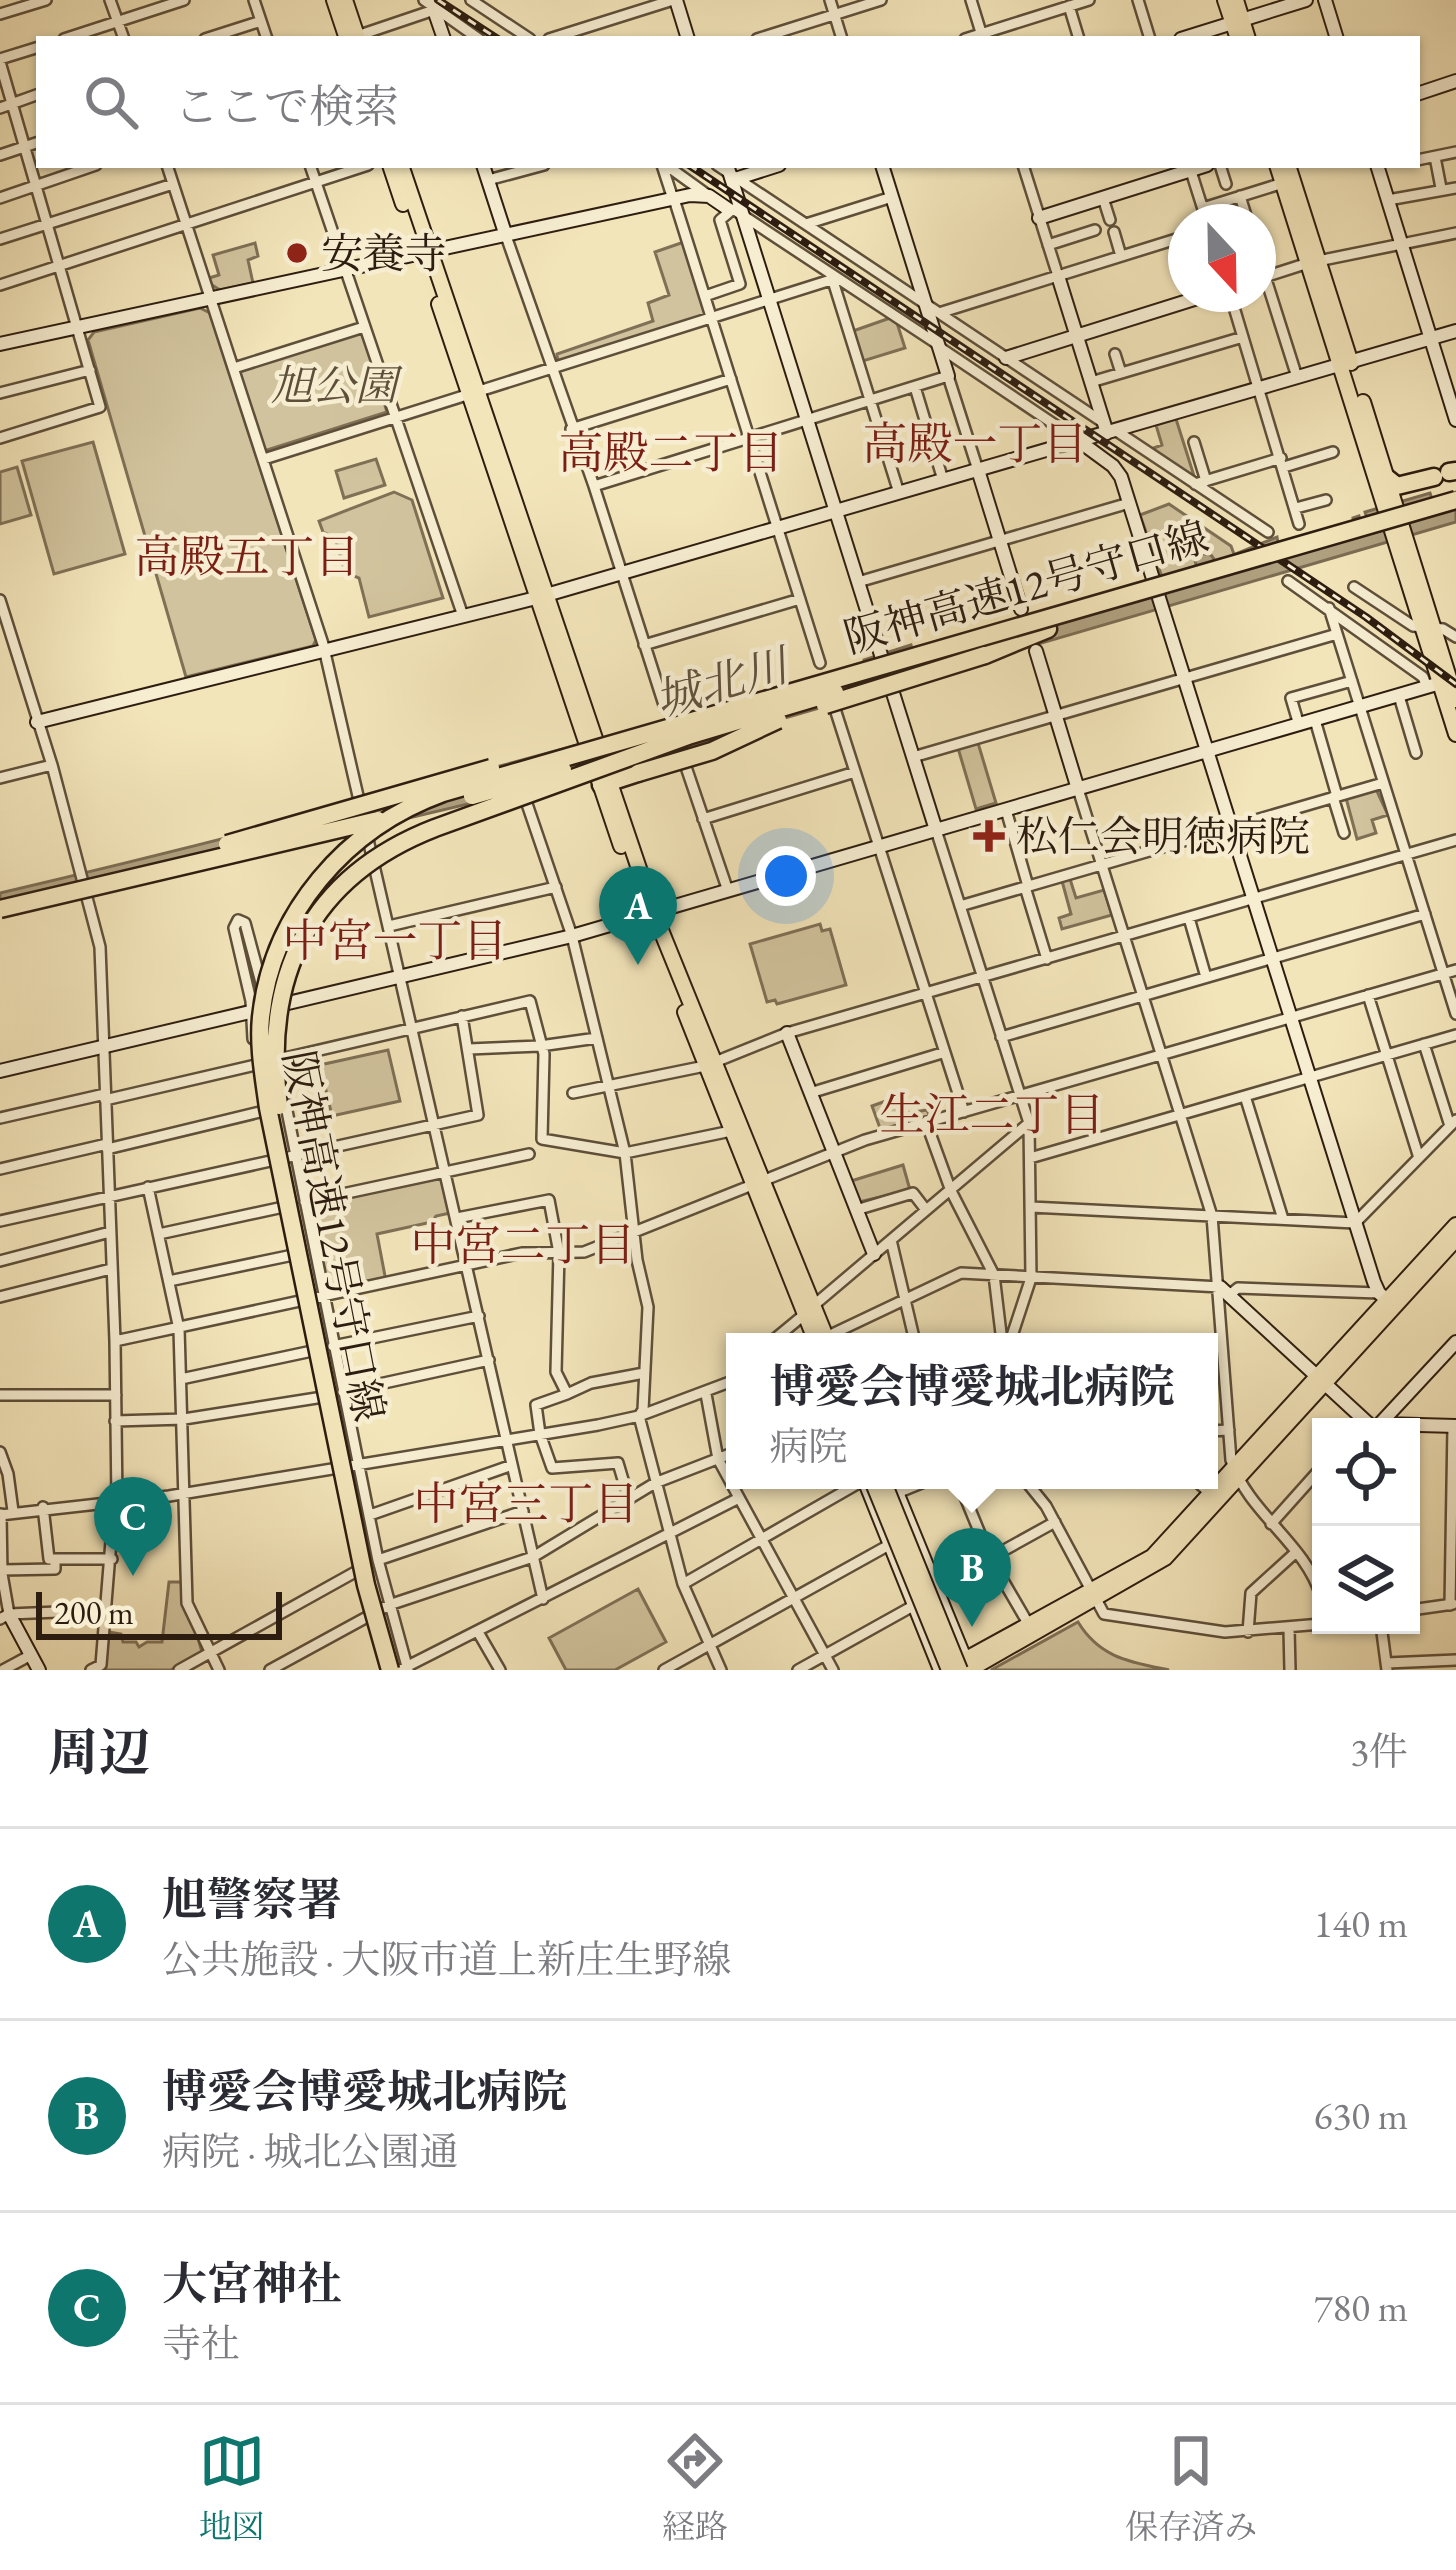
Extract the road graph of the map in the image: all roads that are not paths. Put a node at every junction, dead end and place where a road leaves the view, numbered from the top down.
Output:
1 (46, 0) edge
2 (110, 0) edge
3 (184, 0) edge
4 (254, 0) edge
5 (334, 0) edge
6 (345, 0) edge
7 (471, 0) edge
8 (674, 0) edge
9 (830, 0) edge
10 (881, 0) edge
11 (971, 0) edge
12 (1043, 0) edge
13 (1089, 0) edge
14 (1138, 0) edge
15 (1226, 0) edge
16 (1236, 0) edge
17 (1306, 0) edge
18 (1325, 0) edge
19 (868, 2) edge
20 (430, 3) edge
21 (1069, 6) junction
22 (1047, 13) junction
23 (0, 14) edge
24 (835, 15) junction
25 (261, 21) junction
26 (1237, 21) junction
27 (117, 22) junction
28 (73, 36) edge
29 (123, 36) edge
30 (214, 36) edge
31 (266, 36) edge
32 (350, 36) edge
33 (351, 36) edge
34 (356, 36) edge
35 (443, 36) edge
36 (475, 36) edge
37 (525, 36) edge
38 (559, 36) edge
39 (687, 36) edge
40 (767, 36) edge
41 (841, 36) edge
42 (982, 36) edge
43 (1078, 36) edge
44 (1149, 36) edge
45 (1190, 36) edge
46 (1238, 36) edge
47 (1246, 36) edge
48 (1336, 36) edge
49 (36, 48) edge
50 (0, 61) edge
51 (1456, 81) edge
52 (1420, 93) edge
53 (36, 95) edge
54 (13, 103) junction
55 (0, 108) edge
56 (36, 143) edge
57 (26, 146) junction
58 (1456, 152) edge
59 (0, 155) edge
60 (1435, 157) junction
61 (1420, 160) edge
62 (87, 168) edge
63 (168, 168) edge
64 (311, 168) edge
65 (359, 168) edge
66 (391, 168) edge
67 (402, 168) edge
68 (485, 168) edge
69 (533, 168) edge
70 (665, 168) edge
71 (668, 168) edge
72 (763, 168) edge
73 (883, 168) edge
74 (1024, 168) edge
75 (1187, 168) edge
76 (1190, 168) edge
77 (1221, 168) edge
78 (1278, 168) edge
79 (1289, 168) edge
80 (1378, 168) edge
81 (732, 174) edge
82 (488, 180) junction
83 (316, 182) junction
84 (1283, 183) junction
85 (173, 184) junction
86 (1226, 184) dead end
87 (37, 185) junction
88 (1441, 188) junction
89 (1456, 188) edge
90 (709, 196) junction
91 (1240, 196) junction
92 (892, 197) junction
93 (0, 198) edge
94 (1103, 198) junction
95 (674, 199) junction
96 (1388, 200) junction
97 (1202, 204) edge
98 (1215, 204) edge
99 (1242, 204) edge
100 (728, 209) junction
101 (743, 216) junction
102 (1039, 218) junction
103 (47, 223) junction
104 (185, 224) junction
105 (806, 224) junction
106 (1095, 230) dead end
107 (1456, 232) edge
108 (506, 236) junction
109 (0, 239) edge
110 (1168, 242) edge
111 (1402, 244) junction
112 (1048, 245) junction
113 (425, 253) junction
114 (1121, 256) junction
115 (1313, 263) junction
116 (58, 265) junction
117 (346, 271) junction
118 (1276, 274) edge
119 (1058, 276) junction
120 (835, 280) junction
121 (0, 285) edge
122 (705, 296) junction
123 (210, 299) junction
124 (770, 302) junction
125 (1168, 307) edge
126 (931, 311) junction
127 (1236, 312) edge
128 (1273, 312) edge
129 (712, 319) junction
130 (78, 327) junction
131 (364, 327) junction
132 (1456, 331) edge
133 (1076, 336) junction
134 (1244, 337) junction
135 (1431, 338) junction
136 (0, 344) edge
137 (939, 346) junction
138 (1115, 354) dead end
139 (1006, 358) junction
140 (1346, 363) junction
141 (233, 368) junction
142 (551, 369) junction
143 (90, 370) junction
144 (1121, 373) junction
145 (948, 376) junction
146 (1297, 377) junction
147 (731, 379) junction
148 (1091, 382) junction
149 (915, 387) junction
150 (1260, 388) junction
151 (0, 393) edge
152 (473, 394) junction
153 (871, 400) junction
154 (1455, 413) edge
155 (396, 417) junction
156 (808, 421) junction
157 (572, 429) junction
158 (1108, 429) junction
159 (0, 438) edge
160 (750, 438) junction
161 (1079, 441) junction
162 (1195, 442) dead end
163 (1334, 452) dead end
164 (264, 459) junction
165 (1282, 463) junction
166 (978, 470) junction
167 (1446, 473) edge
168 (944, 480) junction
169 (1201, 482) junction
170 (594, 486) junction
171 (1390, 490) junction
172 (899, 493) junction
173 (1327, 500) dead end
174 (1456, 500) edge
175 (1129, 503) junction
176 (1296, 508) junction
177 (836, 511) junction
178 (1456, 511) edge
179 (1299, 524) dead end
180 (778, 528) junction
181 (1268, 532) dead end
182 (1000, 540) junction
183 (622, 573) junction
184 (1288, 581) dead end
185 (858, 582) junction
186 (1354, 587) dead end
187 (541, 596) junction
188 (800, 599) junction
189 (0, 600) edge
190 (1329, 608) junction
191 (1021, 609) dead end
192 (463, 616) junction
193 (1429, 627) junction
194 (1048, 629) junction
195 (5, 634) edge
196 (1337, 634) junction
197 (1456, 637) edge
198 (644, 645) junction
199 (324, 650) junction
200 (1036, 651) dead end
201 (820, 663) dead end
202 (1184, 679) junction
203 (1352, 681) junction
204 (1439, 684) junction
205 (1399, 696) junction
206 (1456, 700) edge
207 (1360, 707) junction
208 (665, 708) dead end
209 (835, 710) dead end
210 (1055, 716) junction
211 (1315, 720) junction
212 (37, 722) junction
213 (1299, 725) junction
214 (1456, 734) edge
215 (691, 735) junction
216 (621, 741) junction
217 (1207, 752) junction
218 (1415, 753) dead end
219 (914, 757) junction
220 (685, 764) dead end
221 (52, 765) junction
222 (855, 772) junction
223 (0, 778) edge
224 (605, 781) junction
225 (1383, 783) junction
226 (1078, 789) junction
227 (1335, 797) junction
228 (526, 801) dead end
229 (1006, 810) junction
230 (703, 819) junction
231 (1231, 827) junction
232 (936, 830) junction
233 (1344, 833) dead end
234 (1456, 840) edge
235 (878, 848) junction
236 (1406, 855) junction
237 (1102, 865) junction
238 (1026, 886) junction
239 (556, 887) junction
240 (728, 891) junction
241 (0, 898) edge
242 (1253, 899) junction
243 (960, 906) junction
244 (0, 909) edge
245 (649, 914) junction
246 (1425, 914) junction
247 (1190, 918) junction
248 (389, 926) junction
249 (572, 936) junction
250 (1124, 936) junction
251 (1272, 958) junction
252 (1047, 959) junction
253 (1456, 970) edge
254 (1443, 974) junction
255 (402, 976) junction
256 (983, 977) junction
257 (1206, 977) junction
258 (924, 994) junction
259 (1368, 995) junction
260 (1143, 996) junction
261 (267, 1008) junction
262 (251, 1012) junction
263 (1456, 1014) edge
264 (462, 1016) junction
265 (1291, 1018) junction
266 (414, 1027) junction
267 (787, 1034) junction
268 (1456, 1035) edge
269 (1001, 1037) junction
270 (597, 1038) junction
271 (1424, 1044) junction
272 (540, 1046) junction
273 (103, 1047) junction
274 (469, 1049) junction
275 (942, 1053) junction
276 (1162, 1055) junction
277 (1387, 1055) junction
278 (278, 1060) junction
279 (710, 1064) junction
280 (257, 1065) junction
281 (0, 1071) edge
282 (1310, 1078) junction
283 (609, 1087) junction
284 (573, 1093) dead end
285 (810, 1093) junction
286 (1020, 1096) junction
287 (1245, 1096) junction
288 (105, 1097) junction
289 (264, 1111) junction
290 (964, 1112) junction
291 (1180, 1115) junction
292 (0, 1118) edge
293 (926, 1122) junction
294 (1029, 1123) junction
295 (1453, 1123) edge
296 (436, 1124) junction
297 (731, 1131) junction
298 (107, 1146) junction
299 (833, 1151) junction
300 (529, 1154) dead end
301 (625, 1154) junction
302 (295, 1156) junction
303 (1030, 1158) junction
304 (1418, 1158) junction
305 (274, 1160) junction
306 (0, 1169) edge
307 (446, 1171) junction
308 (757, 1181) junction
309 (148, 1186) junction
310 (951, 1191) junction
311 (109, 1196) junction
312 (305, 1202) junction
313 (284, 1207) junction
314 (1031, 1207) junction
315 (856, 1210) junction
316 (926, 1210) junction
317 (1212, 1216) junction
318 (457, 1218) junction
319 (1282, 1219) junction
320 (0, 1221) edge
321 (1355, 1222) junction
322 (1455, 1230) edge
323 (110, 1232) junction
324 (633, 1232) junction
325 (159, 1234) junction
326 (891, 1240) junction
327 (560, 1252) junction
328 (874, 1254) junction
329 (293, 1255) junction
330 (0, 1261) edge
331 (467, 1266) junction
332 (111, 1269) junction
333 (994, 1275) junction
334 (1031, 1278) junction
335 (169, 1281) junction
336 (1224, 1291) junction
337 (0, 1297) edge
338 (324, 1298) junction
339 (904, 1299) junction
340 (1387, 1300) junction
341 (303, 1303) junction
342 (809, 1310) junction
343 (479, 1316) junction
344 (179, 1330) junction
345 (782, 1333) edge
346 (817, 1333) edge
347 (836, 1333) edge
348 (913, 1333) edge
349 (1004, 1333) edge
350 (1010, 1333) edge
351 (115, 1341) junction
352 (1456, 1342) edge
353 (333, 1346) junction
354 (313, 1351) junction
355 (489, 1360) junction
356 (644, 1373) junction
357 (181, 1379) junction
358 (1323, 1379) junction
359 (726, 1383) edge
360 (344, 1392) junction
361 (567, 1394) junction
362 (706, 1394) junction
363 (0, 1395) edge
364 (116, 1395) junction
365 (323, 1397) junction
366 (639, 1416) junction
367 (1368, 1418) edge
368 (1385, 1418) edge
369 (184, 1419) junction
370 (115, 1421) junction
371 (1420, 1426) edge
372 (1455, 1426) edge
373 (1228, 1430) junction
374 (1218, 1431) edge
375 (540, 1434) junction
376 (506, 1440) junction
377 (0, 1452) edge
378 (726, 1456) edge
379 (718, 1460) junction
380 (512, 1465) junction
381 (358, 1466) junction
382 (336, 1469) junction
383 (1234, 1470) junction
384 (726, 1476) edge
385 (1312, 1478) edge
386 (656, 1484) junction
387 (1218, 1487) edge
388 (732, 1489) edge
389 (864, 1489) edge
390 (879, 1489) edge
391 (880, 1489) edge
392 (881, 1489) edge
393 (882, 1489) edge
394 (962, 1489) edge
395 (1031, 1489) edge
396 (1205, 1489) edge
397 (1216, 1489) edge
398 (184, 1493) junction
399 (1211, 1494) junction
400 (737, 1498) junction
401 (629, 1500) junction
402 (115, 1503) junction
403 (44, 1508) junction
404 (523, 1511) junction
405 (4, 1513) edge
406 (370, 1515) junction
407 (1055, 1522) junction
408 (1271, 1524) junction
409 (669, 1534) junction
410 (760, 1539) junction
411 (889, 1546) junction
412 (1294, 1553) junction
413 (533, 1557) junction
414 (112, 1558) junction
415 (990, 1558) junction
416 (378, 1560) junction
417 (55, 1561) junction
418 (1452, 1563) edge
419 (356, 1571) junction
420 (2, 1573) edge
421 (1312, 1575) edge
422 (934, 1583) junction
423 (683, 1584) junction
424 (1095, 1594) junction
425 (793, 1598) junction
426 (543, 1599) junction
427 (389, 1605) junction
428 (1453, 1605) edge
429 (913, 1606) junction
430 (1420, 1609) edge
431 (106, 1610) junction
432 (368, 1616) junction
433 (4, 1617) edge
434 (1029, 1625) junction
435 (1312, 1625) edge
436 (1289, 1629) junction
437 (478, 1632) junction
438 (1248, 1632) junction
439 (1382, 1634) edge
440 (708, 1646) junction
441 (210, 1653) junction
442 (31, 1654) junction
443 (825, 1655) junction
444 (1456, 1660) edge
445 (1387, 1666) edge
446 (966, 1667) edge
447 (3, 1670) edge
448 (39, 1670) edge
449 (92, 1670) edge
450 (179, 1670) edge
451 (219, 1670) edge
452 (270, 1670) edge
453 (398, 1670) edge
454 (500, 1670) edge
455 (664, 1670) edge
456 (721, 1670) edge
457 (798, 1670) edge
458 (833, 1670) edge
459 (945, 1670) edge
460 (1290, 1670) edge

1 - 23 street
2 - 27 street
3 - 27 street
4 - 25 street
5 - 32 main road
6 - 33 main road
7 - 37 street
8 - 38 street
8 - 39 street
9 - 24 street
10 - 19 street
11 - 42 street
12 - 22 street
13 - 21 street
14 - 44 street
15 - 26 main road
16 - 26 main road
17 - 26 street
18 - 48 street
19 - 24 street
20 - 34 street
20 - 35 street
20 - 36 street
21 - 22 street
21 - 43 street
22 - 42 street
24 - 40 street
24 - 41 street
25 - 30 street
25 - 31 street
26 - 45 street
26 - 46 main road
26 - 47 main road
27 - 28 street
27 - 29 street
49 - 50 street
50 - 54 street
51 - 52 street
53 - 54 street
54 - 55 street
54 - 57 street
56 - 57 street
57 - 59 street
57 - 87 street
58 - 60 street
60 - 61 street
60 - 88 street
62 - 87 street
63 - 85 street
64 - 83 street
65 - 83 street
66 - 113 main road
67 - 113 main road
68 - 82 street
69 - 82 street
70 - 95 street
71 - 90 street
72 - 81 street
73 - 92 street
74 - 102 street
75 - 94 street
76 - 97 street
77 - 86 street
78 - 84 main road
79 - 115 main road
80 - 96 street
81 - 101 street
81 - 105 street
82 - 108 street
83 - 104 street
83 - 117 street
84 - 91 street
84 - 115 main road
85 - 103 street
85 - 104 street
87 - 93 street
87 - 103 street
88 - 89 street
88 - 96 street
90 - 95 street
90 - 100 street
91 - 98 street
91 - 99 street
92 - 105 street
92 - 126 street
94 - 102 street
94 - 114 street
95 - 108 street
95 - 122 street
96 - 111 street
100 - 101 street
100 - 122 street
101 - 120 street
101 - 124 street
102 - 112 street
103 - 109 street
103 - 116 street
104 - 116 street
104 - 123 street
105 - 126 street
106 - 112 street
107 - 111 street
108 - 113 street
108 - 142 street
110 - 114 street
111 - 115 street
111 - 135 street
112 - 119 street
113 - 117 street
113 - 152 main road
114 - 119 street
115 - 118 street
115 - 140 main road
116 - 121 street
116 - 130 street
117 - 123 street
117 - 131 street
119 - 126 street
119 - 133 street
120 - 124 street
120 - 137 street
120 - 153 street
122 - 129 street
123 - 130 street
123 - 141 street
124 - 129 street
124 - 156 street
125 - 133 street
126 - 137 street
126 - 139 street
127 - 134 street
128 - 146 street
129 - 142 street
129 - 147 street
130 - 136 street
130 - 143 street
131 - 141 street
131 - 155 street
132 - 135 street
133 - 139 street
133 - 148 street
134 - 144 street
134 - 150 street
135 - 140 street
135 - 154 street
137 - 145 street
137 - 161 street
138 - 144 street
139 - 158 street
140 - 146 street
140 - 171 main road
141 - 164 street
142 - 152 street
142 - 157 street
143 - 151 street
143 - 159 street
144 - 148 street
145 - 149 street
145 - 166 street
146 - 150 street
147 - 157 street
147 - 160 street
148 - 158 street
149 - 153 street
149 - 168 street
150 - 158 street
150 - 165 street
152 - 155 street
152 - 187 main road
153 - 156 street
153 - 172 street
155 - 164 street
155 - 192 street
156 - 160 street
156 - 177 street
157 - 170 street
158 - 161 street
158 - 169 street
160 - 170 street
160 - 180 street
161 - 166 street
161 - 175 street
162 - 169 street
163 - 165 street
164 - 199 street
165 - 169 street
165 - 176 street
166 - 168 street
166 - 182 street
167 - 171 highway
168 - 172 street
169 - 181 street
170 - 183 street
171 - 193 main road
172 - 177 street
173 - 176 street
174 - 216 highway, 阪神高速12号守口線, bridge
175 - 182 street
175 - 202 street
176 - 179 street
177 - 180 street
177 - 185 street
178 - 194 highway, 阪神高速12号守口線
180 - 183 street
180 - 188 street
182 - 185 street
182 - 191 street
183 - 187 street
183 - 198 street
184 - 190 street
185 - 219 street, bridge
186 - 193 street
187 - 192 street
187 - 224 main road, bridge
188 - 198 street
188 - 201 street
189 - 195 street
190 - 196 street
190 - 204 street
192 - 199 street
193 - 197 street
193 - 204 main road
194 - 215 highway, 阪神高速12号守口線, bridge
194 - 224 highway, bridge
195 - 212 street
196 - 202 street
196 - 203 street
198 - 208 street
199 - 212 street
199 - 248 street, bridge
200 - 210 street
202 - 210 street
202 - 217 street
203 - 207 street
203 - 213 street
204 - 205 street
204 - 206 main road
204 - 214 main road
205 - 207 street
205 - 218 street
207 - 211 street
207 - 225 street
209 - 222 street
210 - 219 street
210 - 226 street
211 - 213 street
211 - 227 street
212 - 221 street
213 - 217 street
215 - 244 highway, bridge
215 - 453 highway, 阪神高速12号守口線, bridge
216 - 241 highway, bridge
216 - 453 highway, 阪神高速12号守口線, bridge
217 - 226 street
217 - 231 street
219 - 232 street
220 - 230 street
221 - 223 street
221 - 273 street
222 - 230 street
222 - 235 street
224 - 245 main road
225 - 227 street
225 - 236 street
226 - 229 street
226 - 237 street
227 - 231 street
227 - 233 street
228 - 239 street
229 - 232 street
229 - 238 street
230 - 240 street
231 - 237 street
231 - 242 street
232 - 235 street
232 - 243 street
234 - 236 street
235 - 240 street
235 - 258 street
236 - 242 street
236 - 246 street
237 - 238 street
237 - 250 street
238 - 243 street
238 - 252 street
239 - 248 street
239 - 249 street
240 - 245 street
242 - 247 street
242 - 251 street
243 - 256 street
245 - 249 street
245 - 279 main road
246 - 251 street
246 - 254 street
247 - 250 street
247 - 257 street
248 - 255 street
249 - 255 street
249 - 270 street
250 - 252 street
250 - 260 street
251 - 257 street
251 - 265 street
252 - 256 street
253 - 254 street
254 - 259 street
254 - 263 street
255 - 261 street
255 - 266 street
256 - 258 street
256 - 269 street
257 - 260 street
258 - 267 street
258 - 275 street
259 - 265 street
259 - 277 street
260 - 269 street
260 - 276 street
261 - 262 street
261 - 262 street
261 - 278 street
262 - 273 street
262 - 280 street
264 - 266 street
264 - 272 street
264 - 274 street
265 - 276 street
265 - 282 street
266 - 278 street
266 - 296 street
267 - 279 street
267 - 285 street
268 - 271 street
269 - 286 street
270 - 272 street
270 - 283 street
271 - 277 street
271 - 295 street
272 - 274 street
272 - 301 street
273 - 281 street
273 - 288 street
274 - 296 street
275 - 285 street
275 - 290 street
276 - 286 street
276 - 291 street
277 - 282 street
277 - 304 street
278 - 280 street
278 - 302 street
279 - 283 street
279 - 297 main road
279 - 308 main road
280 - 288 street
280 - 289 street
282 - 287 street
282 - 321 street
283 - 284 street
283 - 301 street
285 - 299 street
286 - 290 street
286 - 294 street
287 - 291 street
287 - 319 street
288 - 292 street
288 - 298 street
289 - 298 street
289 - 305 street
290 - 293 street
291 - 303 street
291 - 317 street
293 - 299 street
293 - 310 street
294 - 303 street
294 - 310 street
295 - 304 street
296 - 302 street
296 - 307 street
297 - 301 street
297 - 308 main road
298 - 306 street
298 - 311 street
299 - 308 street
299 - 315 street
300 - 307 street
301 - 324 street
302 - 305 street
302 - 312 street
303 - 314 street
304 - 321 street
305 - 309 street
305 - 313 street
307 - 312 street
307 - 318 street
308 - 324 street
308 - 342 main road
309 - 311 street
309 - 325 street
310 - 316 street
310 - 333 street
311 - 320 street
311 - 323 street
312 - 313 street
312 - 338 street
313 - 325 street
313 - 329 street
314 - 317 street
314 - 334 street
315 - 316 street
315 - 328 street
316 - 326 street
317 - 319 street
317 - 336 street
318 - 327 street
318 - 331 street
319 - 321 street
321 - 340 street
322 - 340 main road
323 - 330 street
323 - 332 street
324 - 327 street
324 - 356 street
325 - 335 street
326 - 328 street
326 - 339 street
327 - 331 street
327 - 361 street
328 - 342 street
329 - 335 street
329 - 341 street
331 - 338 street
331 - 343 street
332 - 337 street
332 - 351 street
333 - 334 street
333 - 339 street
333 - 349 street
334 - 336 street
334 - 350 street
335 - 344 street
336 - 340 street
336 - 358 street
336 - 373 street
338 - 341 street
338 - 353 street
339 - 347 street
339 - 348 street
340 - 358 main road
341 - 344 street
341 - 354 street
342 - 345 street
342 - 346 main road
343 - 353 street
343 - 355 street
344 - 351 street
344 - 357 street
351 - 364 street
352 - 368 street
353 - 360 street
354 - 357 street
354 - 365 street
355 - 360 street
355 - 376 street
356 - 361 street
356 - 366 street
357 - 369 street
358 - 367 street
358 - 383 main road
359 - 362 street
360 - 381 street
361 - 375 street
362 - 366 street
362 - 379 street
363 - 364 street
364 - 370 street
365 - 369 street
365 - 382 street
366 - 375 street
366 - 386 street
369 - 370 street
369 - 398 street
370 - 402 street
371 - 372 street
372 - 418 street
373 - 374 street
373 - 383 street
375 - 376 street
375 - 401 street
376 - 380 street
376 - 381 street
377 - 405 street
378 - 379 street
379 - 384 street
379 - 386 street
380 - 404 street
380 - 406 street
381 - 382 street
381 - 406 street
382 - 398 street
382 - 419 street
383 - 387 main road
383 - 408 street
383 - 424 main road
385 - 408 street
386 - 401 street
386 - 409 street
388 - 400 street
389 - 410 street
390 - 411 street
391 - 459 main road, bridge
392 - 446 main road, bridge
393 - 422 street
394 - 415 street
395 - 407 street
396 - 399 street
397 - 399 main road
398 - 402 street
398 - 441 street
399 - 424 main road
400 - 409 street
400 - 410 street
401 - 413 street
402 - 403 street
402 - 414 street
403 - 405 street
403 - 417 street
404 - 413 street
404 - 416 street
405 - 420 street
406 - 416 street
407 - 415 street
407 - 424 street
408 - 412 street
409 - 423 street
409 - 426 street
410 - 423 street
410 - 425 street
411 - 425 street
411 - 429 street
412 - 421 street
412 - 438 street
413 - 426 street
413 - 427 street
414 - 417 street
414 - 431 street
415 - 422 street
415 - 434 street
416 - 427 street
417 - 420 street
418 - 428 street
419 - 432 street
419 - 441 street
420 - 433 street
422 - 446 street
423 - 440 street
424 - 434 main road
424 - 438 street
424 - 446 main road
425 - 440 street
425 - 443 street
426 - 437 street
427 - 432 street
427 - 453 street
428 - 430 street
429 - 443 street
429 - 459 street
431 - 433 street
431 - 449 street
432 - 452 street
432 - 453 street
433 - 442 street
434 - 446 main road
435 - 436 street
436 - 438 street
436 - 460 street
437 - 453 street
437 - 454 street
439 - 445 street
440 - 455 street
440 - 456 street
441 - 450 street
441 - 451 street
442 - 447 street
442 - 448 street
443 - 457 street
443 - 458 street
444 - 445 street
446 - 459 main road

